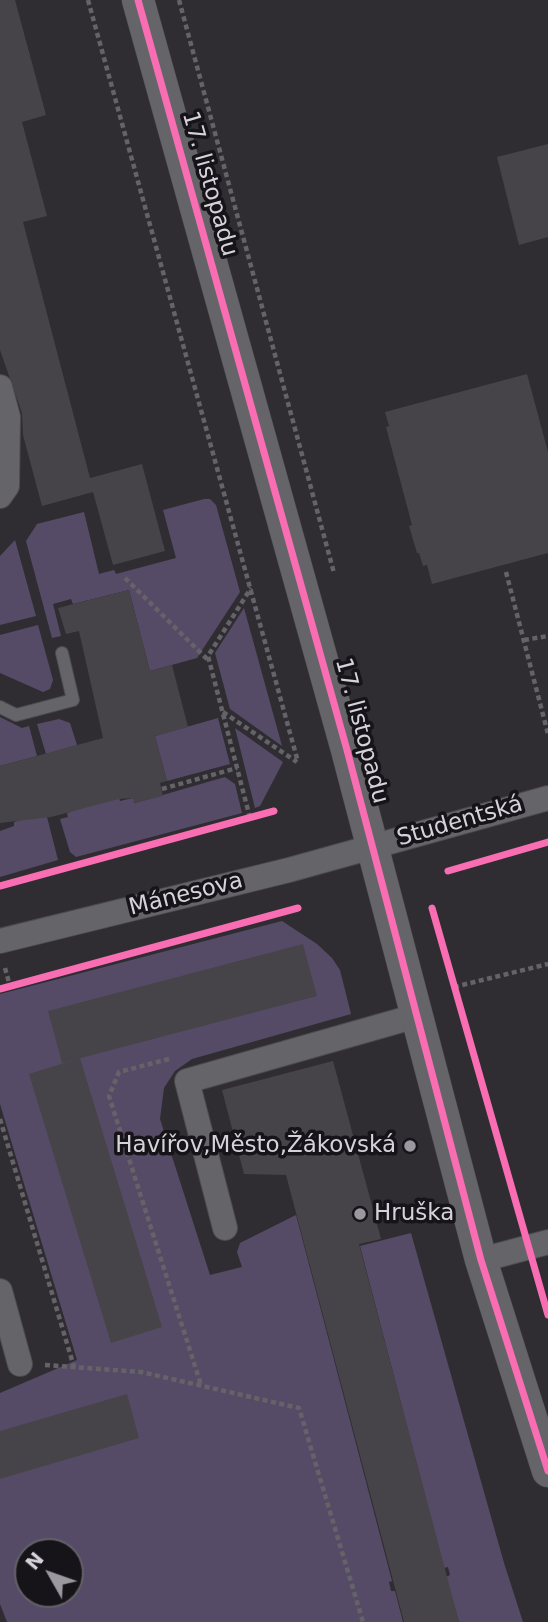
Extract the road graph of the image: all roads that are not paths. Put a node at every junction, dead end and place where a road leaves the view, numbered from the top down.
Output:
1 (138, 0) edge
2 (0, 387) edge
3 (0, 496) edge
4 (62, 653) dead end
5 (0, 707) edge
6 (548, 798) edge
7 (372, 847) junction
8 (0, 941) edge
9 (416, 1016) junction
10 (225, 1228) dead end
11 (548, 1242) edge
12 (481, 1261) junction
13 (0, 1291) edge
14 (20, 1364) road end
15 (548, 1471) edge

1 - 7 street, 17. listopadu
2 - 3 street
4 - 5 lane
6 - 7 street, Studentská
7 - 8 street, Mánesova
7 - 9 street, 17. listopadu
9 - 10 street
9 - 12 street, 17. listopadu
11 - 12 street
12 - 15 street, 17. listopadu
13 - 14 street

